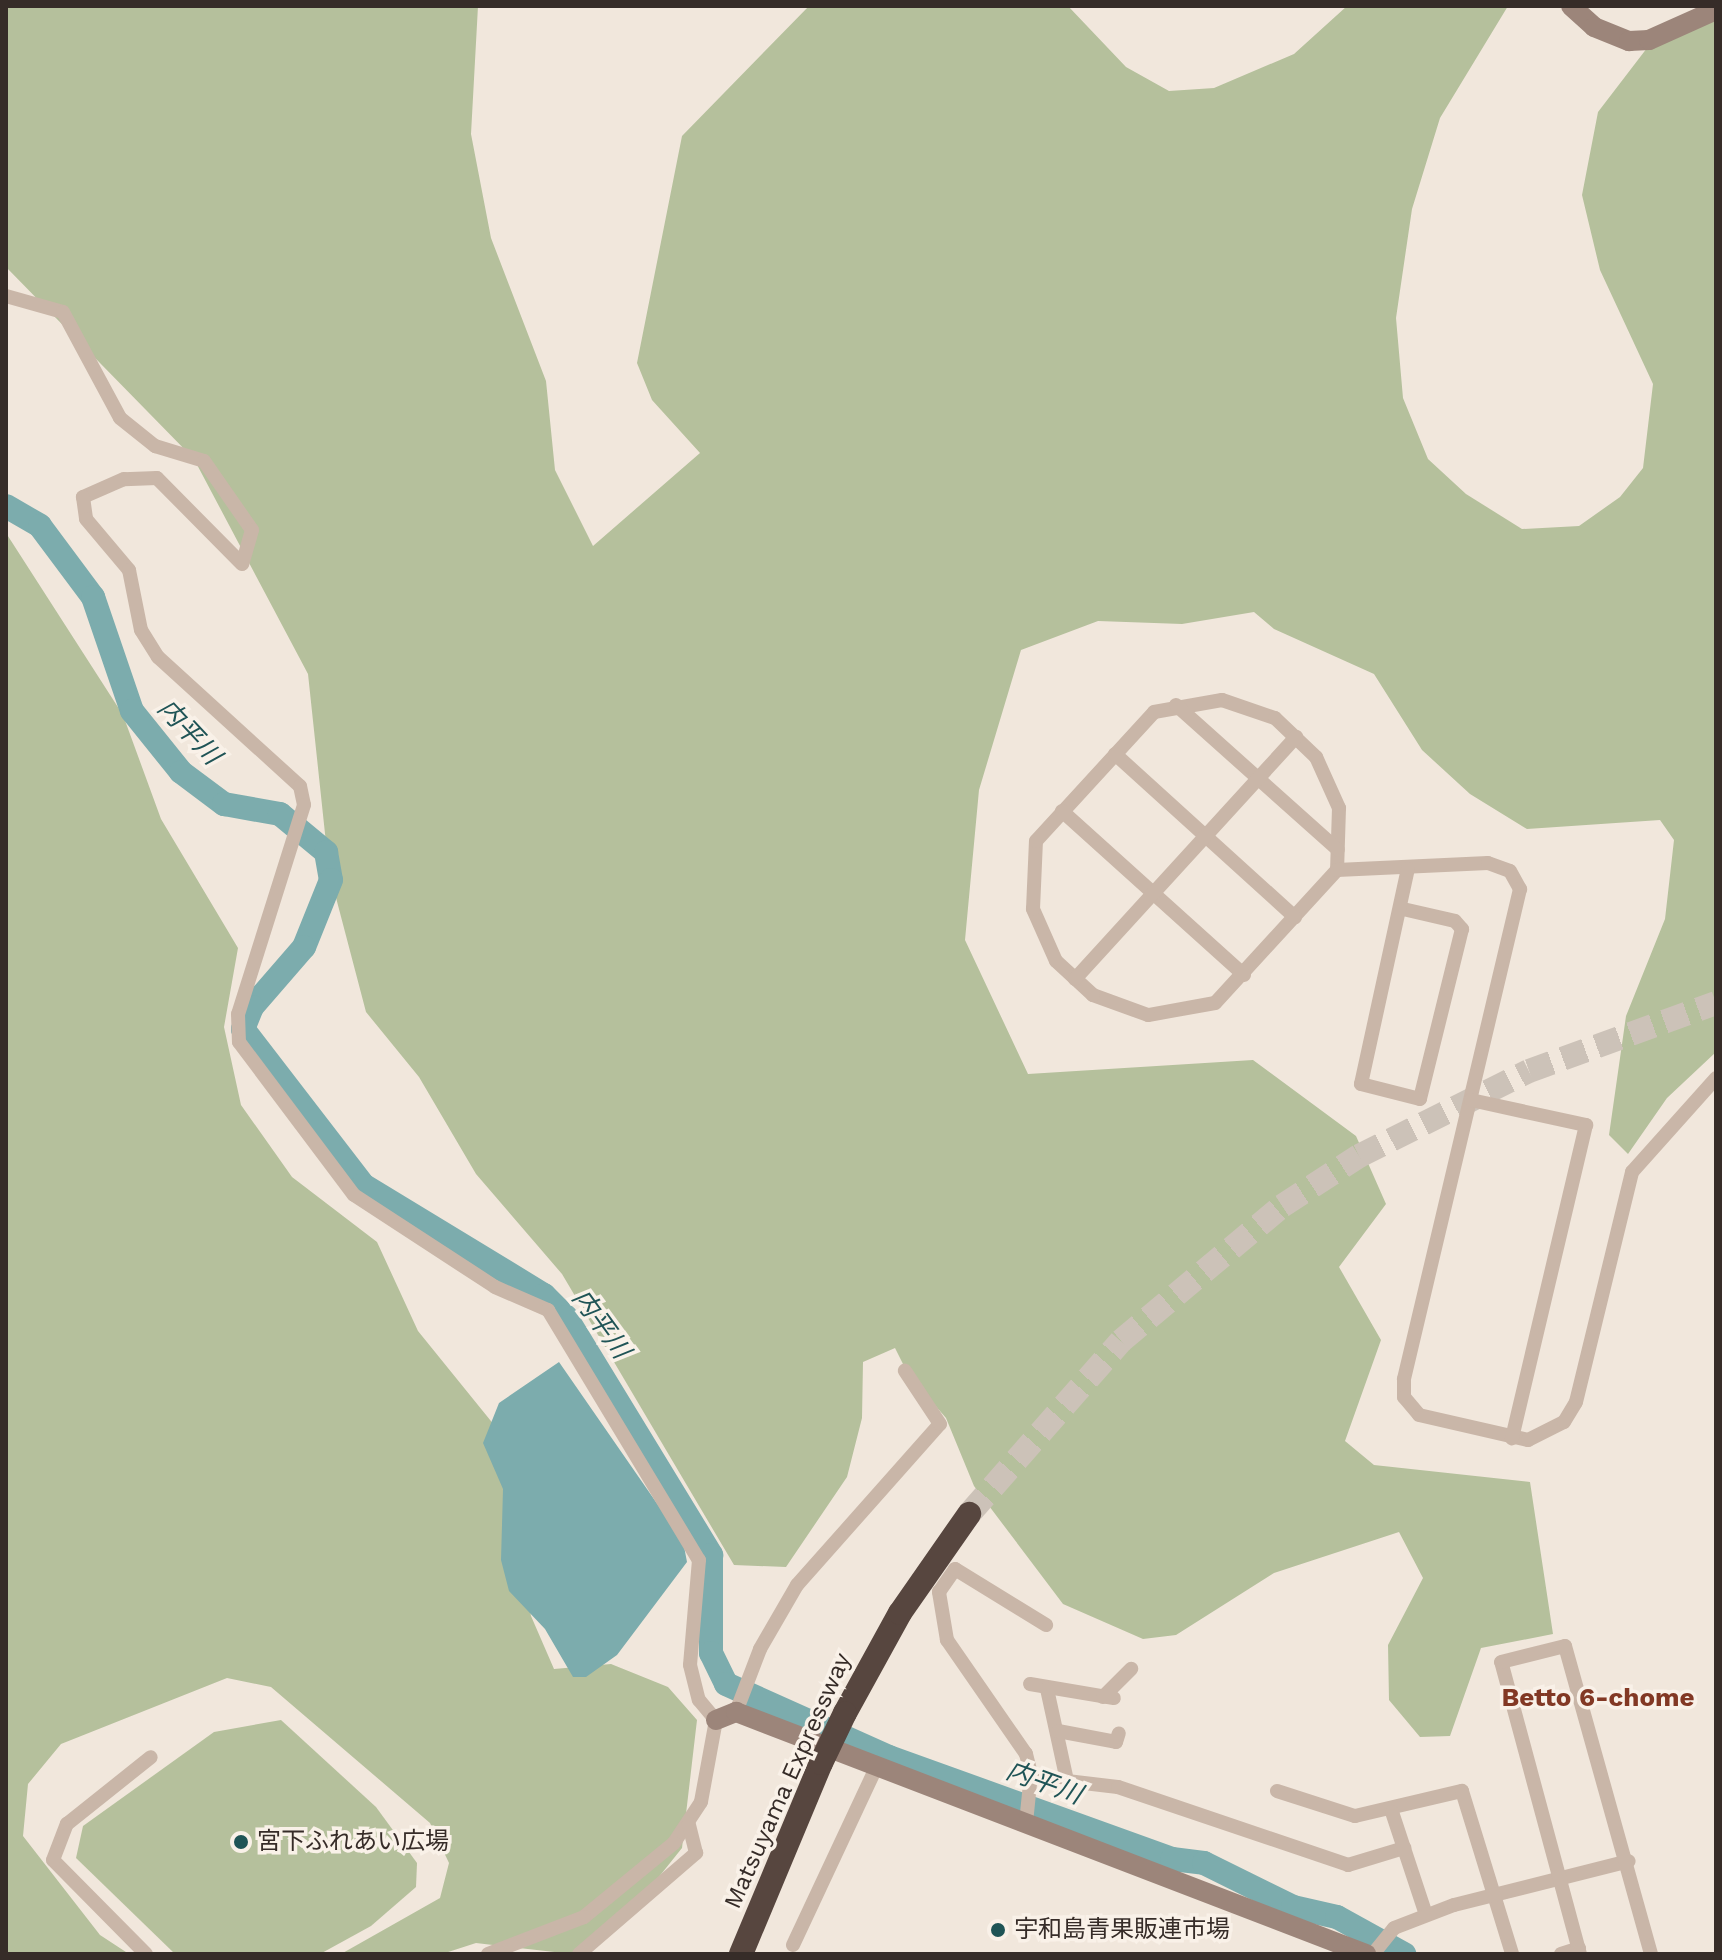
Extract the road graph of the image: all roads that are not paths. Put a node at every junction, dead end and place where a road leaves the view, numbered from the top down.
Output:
1 (1571, 6) edge
2 (1716, 10) edge
3 (6, 296) edge
4 (1176, 705) junction
5 (1296, 737) junction
6 (1115, 754) junction
7 (1257, 777) junction
8 (1062, 811) junction
9 (1205, 835) junction
10 (1338, 850) junction
11 (1408, 869) junction
12 (1337, 870) junction
13 (1153, 893) junction
14 (1403, 909) junction
15 (1295, 917) junction
16 (1244, 975) junction
17 (1075, 979) junction
18 (1716, 1078) edge
19 (1471, 1100) junction
20 (905, 1371) dead end
21 (1512, 1438) junction
22 (969, 1514) tunnel mouth
23 (1046, 1625) dead end
24 (1131, 1669) dead end
25 (1030, 1684) dead end
26 (1047, 1689) junction
27 (737, 1707) junction
28 (716, 1720) junction
29 (1058, 1731) junction
30 (1119, 1733) dead end
31 (151, 1757) dead end
32 (876, 1768) junction
33 (1030, 1781) junction
34 (1067, 1781) junction
35 (1277, 1791) dead end
36 (1392, 1812) junction
37 (1027, 1818) junction
38 (689, 1824) junction
39 (1404, 1848) junction
40 (1629, 1861) junction
41 (1560, 1875) junction
42 (1491, 1892) junction
43 (1426, 1915) junction
44 (793, 1945) dead end
45 (1371, 1951) edge
46 (1579, 1951) edge
47 (146, 1954) edge
48 (488, 1954) edge
49 (579, 1954) edge
50 (741, 1954) edge
51 (1512, 1954) edge
52 (1561, 1954) edge
53 (1651, 1954) edge

1 - 2 street
3 - 28 street
4 - 5 street
4 - 6 street
4 - 7 street
5 - 7 street
5 - 10 street
6 - 8 street
6 - 9 street
7 - 9 street
7 - 10 street
8 - 13 street
8 - 17 street
9 - 13 street
9 - 15 street
10 - 12 street
11 - 12 street
11 - 14 street
11 - 19 street
12 - 15 street
13 - 16 street
13 - 17 street
14 - 14 street
15 - 16 street
16 - 17 street
18 - 21 street
19 - 21 street
19 - 21 street
20 - 27 street
22 - 50 highway, Matsuyama Expressway, bridge
23 - 33 street
24 - 26 street
25 - 26 street
26 - 29 street
27 - 28 street
27 - 32 street
28 - 38 street
29 - 30 street
29 - 34 street
31 - 47 street
32 - 37 street
32 - 44 street
33 - 34 street
33 - 37 street
34 - 39 street
35 - 36 street
36 - 39 street
36 - 42 street
37 - 45 street
38 - 48 street
38 - 49 street
39 - 43 street
40 - 41 street
40 - 41 street
40 - 53 street
41 - 42 street
41 - 46 street
42 - 43 street
42 - 51 street
43 - 45 street
46 - 52 street

